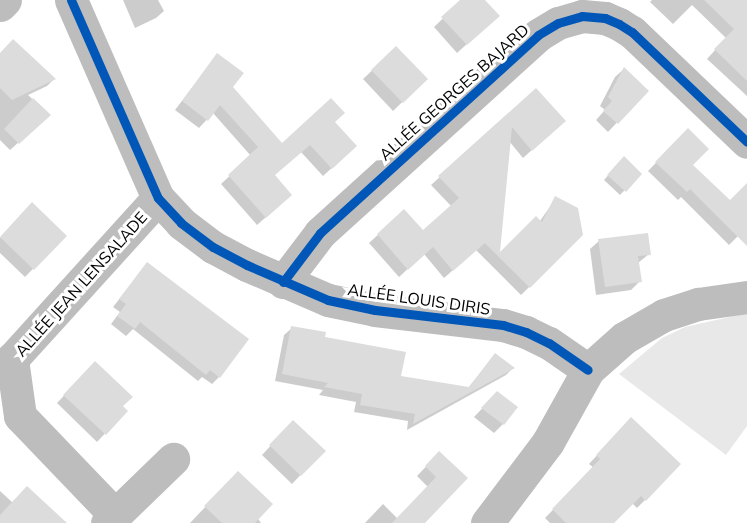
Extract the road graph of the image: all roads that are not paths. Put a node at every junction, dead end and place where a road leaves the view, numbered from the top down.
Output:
1 (5, 0) edge
2 (71, 0) edge
3 (0, 5) edge
4 (747, 142) edge
5 (158, 198) junction
6 (284, 282) junction
7 (747, 297) edge
8 (588, 370) junction
9 (173, 459) dead end
10 (111, 519) edge
11 (487, 523) edge

1 - 3 street
2 - 5 street, ALLÉE LOUIS DIRIS
4 - 6 street, ALLÉE GEORGES BAJARD
5 - 6 street, ALLÉE LOUIS DIRIS
5 - 10 street, ALLÉE JEAN LENSALADE
6 - 8 street, ALLÉE LOUIS DIRIS
7 - 8 street
8 - 11 street
9 - 10 street, ALLÉE JEAN LENSALADE

